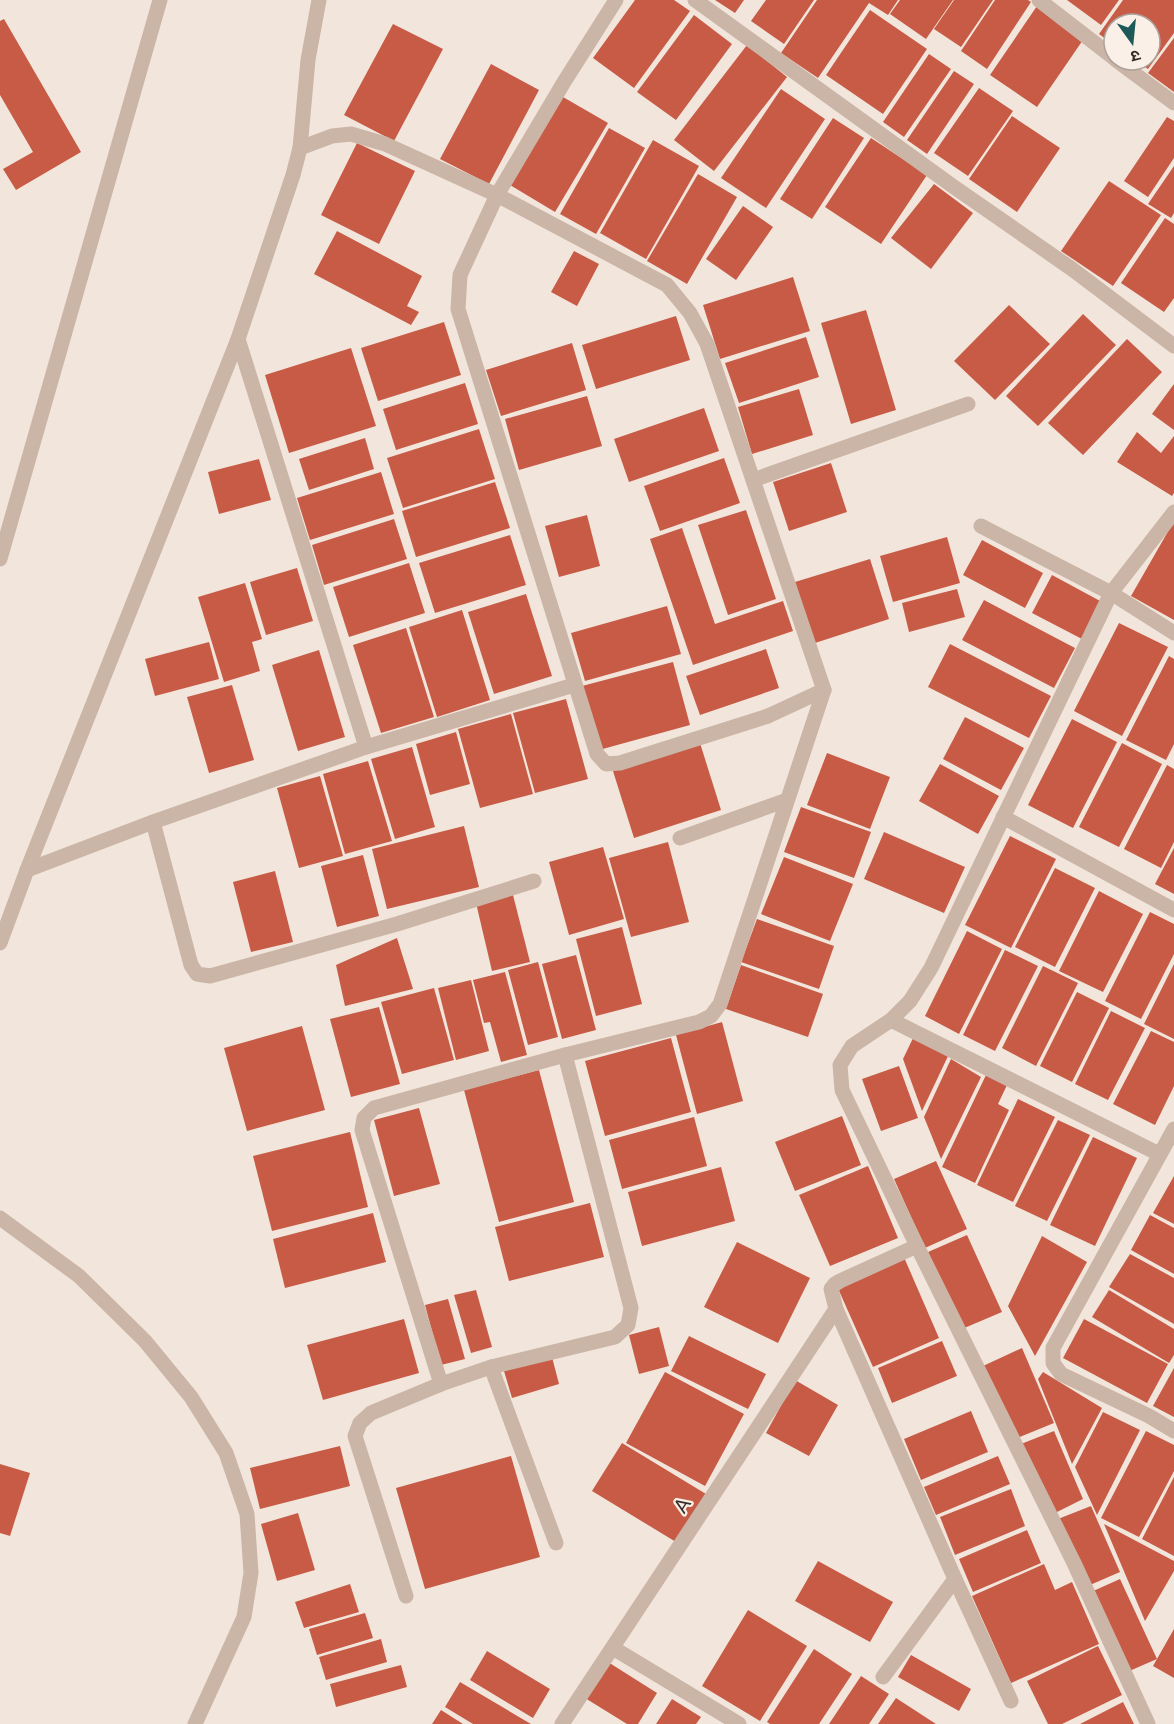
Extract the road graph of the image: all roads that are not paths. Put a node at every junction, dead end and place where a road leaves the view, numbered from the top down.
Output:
1 (160, 0) edge
2 (319, 0) edge
3 (616, 0) edge
4 (695, 0) edge
5 (1039, 0) edge
6 (1102, 49) edge
7 (1132, 72) edge
8 (1174, 103) edge
9 (300, 148) junction
10 (497, 195) junction
11 (238, 339) junction
12 (1174, 346) edge
13 (968, 404) dead end
14 (753, 480) junction
15 (1174, 512) edge
16 (981, 526) dead end
17 (0, 559) edge
18 (1111, 593) junction
19 (1174, 633) edge
20 (574, 686) junction
21 (824, 690) junction
22 (366, 747) junction
23 (787, 800) junction
24 (1003, 818) junction
25 (153, 822) junction
26 (680, 838) dead end
27 (27, 870) junction
28 (534, 881) dead end
29 (1174, 910) edge
30 (0, 943) edge
31 (891, 1020) junction
32 (565, 1055) junction
33 (1174, 1129) edge
34 (1159, 1154) junction
35 (0, 1218) edge
36 (917, 1246) junction
37 (836, 1309) junction
38 (491, 1367) junction
39 (441, 1384) junction
40 (1174, 1431) edge
41 (556, 1543) dead end
42 (955, 1579) junction
43 (406, 1596) dead end
44 (613, 1648) junction
45 (883, 1677) dead end
46 (1011, 1701) dead end
47 (195, 1724) edge
48 (562, 1724) edge
49 (739, 1724) edge
50 (1148, 1724) edge

1 - 17 street
2 - 9 street
3 - 10 street
4 - 12 street
5 - 6 street
7 - 8 street
9 - 10 street
9 - 11 street
10 - 14 street
10 - 20 street
11 - 22 street
11 - 27 street
13 - 14 street
14 - 21 street
15 - 18 street
16 - 18 street
18 - 19 street
18 - 24 street
20 - 21 street
20 - 22 street
21 - 23 street
22 - 25 street
23 - 26 street
23 - 32 street
24 - 29 street
24 - 31 street
25 - 27 street
25 - 28 street
27 - 30 street
31 - 34 street
31 - 36 street
32 - 38 street
32 - 39 street
33 - 34 street
34 - 40 street
35 - 47 street
36 - 37 street
36 - 50 street
37 - 42 street
37 - 44 street, A
38 - 39 street
38 - 41 street
39 - 43 street
42 - 45 street
42 - 46 street
44 - 48 street, A
44 - 49 street

